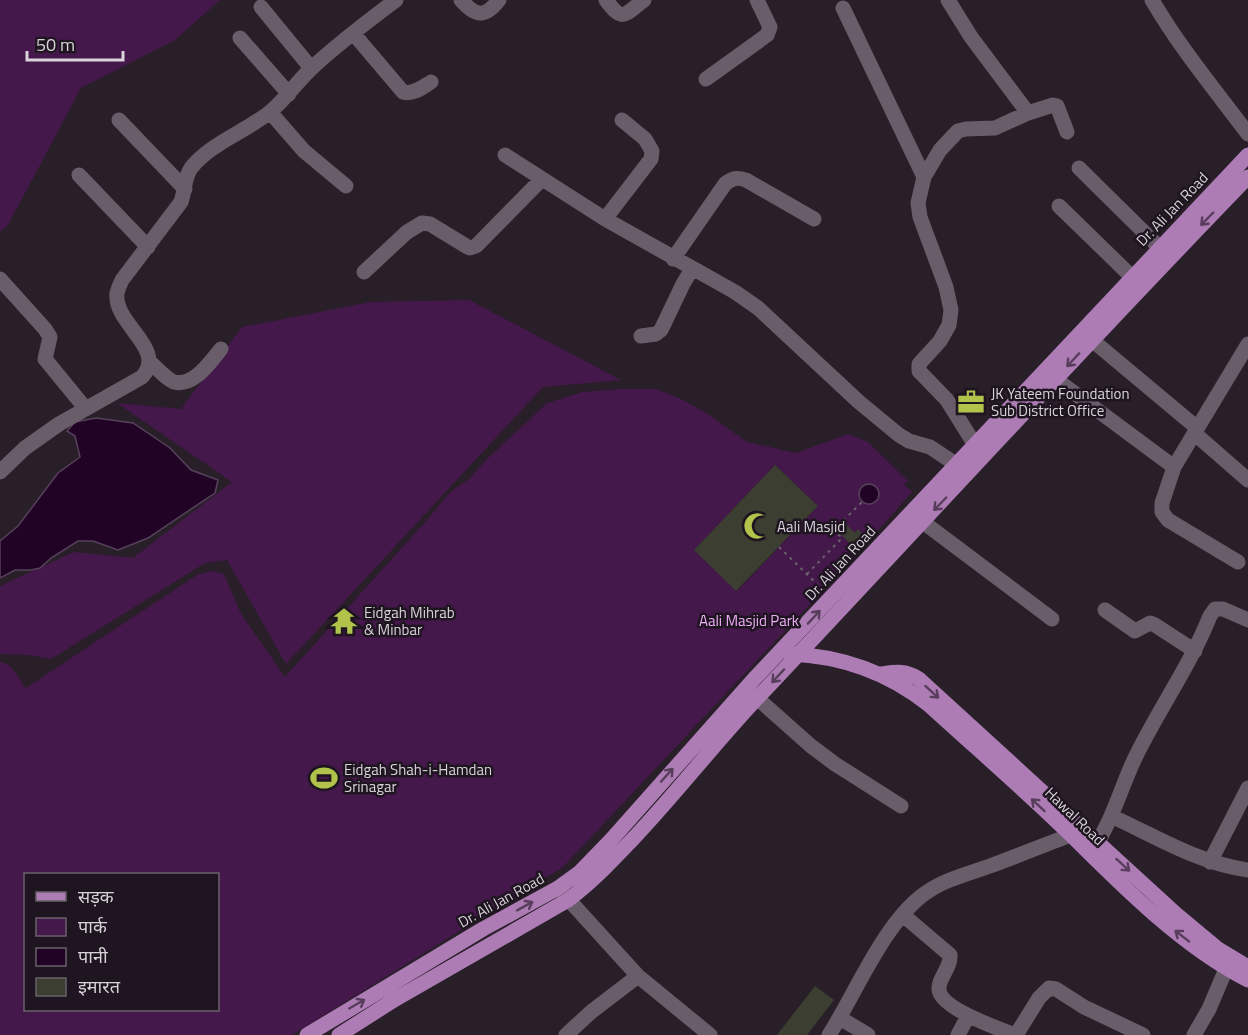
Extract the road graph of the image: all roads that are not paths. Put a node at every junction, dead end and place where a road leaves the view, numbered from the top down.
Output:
1 (396, 0) edge
2 (461, 0) edge
3 (499, 0) edge
4 (606, 0) edge
5 (644, 0) edge
6 (757, 0) edge
7 (948, 0) edge
8 (1152, 0) edge
9 (261, 7) dead end
10 (843, 9) dead end
11 (353, 33) junction
12 (240, 38) dead end
13 (311, 68) junction
14 (706, 79) dead end
15 (431, 82) dead end
16 (289, 94) junction
17 (270, 112) junction
18 (1028, 113) junction
19 (119, 120) dead end
20 (622, 120) dead end
21 (1067, 132) dead end
22 (1248, 134) edge
23 (1248, 155) edge
24 (505, 156) dead end
25 (1079, 168) dead end
26 (79, 175) dead end
27 (924, 177) junction
28 (1248, 177) edge
29 (542, 179) junction
30 (346, 186) dead end
31 (185, 189) junction
32 (1059, 206) dead end
33 (605, 219) junction
34 (814, 219) dead end
35 (148, 247) junction
36 (1160, 248) junction
37 (673, 259) junction
38 (692, 269) junction
39 (364, 272) dead end
40 (1132, 277) junction
41 (0, 279) edge
42 (641, 336) dead end
43 (1092, 340) junction
44 (1247, 348) edge
45 (221, 349) dead end
46 (151, 363) junction
47 (1049, 375) junction
48 (86, 409) junction
49 (1195, 430) junction
50 (975, 445) junction
51 (957, 465) junction
52 (1174, 467) junction
53 (0, 472) edge
54 (1248, 480) edge
55 (922, 522) junction
56 (1238, 562) dead end
57 (863, 575) junction
58 (1105, 610) dead end
59 (1052, 619) dead end
60 (1248, 620) edge
61 (1195, 651) junction
62 (779, 653) junction
63 (798, 654) junction
64 (881, 674) junction
65 (752, 693) junction
66 (1248, 788) edge
67 (901, 806) dead end
68 (1242, 812) edge
69 (1111, 816) junction
70 (1071, 835) junction
71 (1094, 848) junction
72 (1210, 862) junction
73 (1248, 870) edge
74 (563, 894) junction
75 (903, 915) junction
76 (1248, 967) edge
77 (1226, 969) junction
78 (638, 976) junction
79 (1248, 980) edge
80 (968, 1016) junction
81 (840, 1018) junction
82 (307, 1035) edge
83 (339, 1035) edge
84 (566, 1035) edge
85 (710, 1035) edge
86 (829, 1035) edge
87 (868, 1035) edge
88 (957, 1035) edge
89 (1015, 1035) edge
90 (1143, 1035) edge
91 (1194, 1035) edge

1 - 11 street
2 - 3 street
4 - 5 street
6 - 14 street
7 - 18 street
8 - 22 street
9 - 13 street
10 - 27 street
11 - 13 street
11 - 15 street
12 - 16 street
13 - 16 street
16 - 17 street
17 - 30 street
17 - 31 street
18 - 21 street
18 - 27 street
19 - 31 street
20 - 33 street
23 - 36 main road, Dr. Ali Jan Road
24 - 29 street
25 - 36 street
26 - 35 street
27 - 50 street
28 -> 43 main road, Dr. Ali Jan Road
29 - 33 street
29 - 39 street
31 - 35 street
32 - 40 street
33 - 37 street
34 - 37 street
35 - 46 street
36 - 40 main road, Dr. Ali Jan Road
37 - 38 street
38 - 42 street
38 - 51 street
40 - 47 main road, Dr. Ali Jan Road
41 - 48 street
43 -> 47 main road, Dr. Ali Jan Road
43 - 49 street
44 - 49 street
45 - 46 street
46 - 48 street
47 - 50 main road, Dr. Ali Jan Road
47 - 52 street
47 -> 55 main road, Dr. Ali Jan Road
48 - 53 street
49 - 52 street
49 - 54 street
50 - 51 main road, Dr. Ali Jan Road
51 - 57 main road, Dr. Ali Jan Road
52 - 56 street
55 - 57 main road, Dr. Ali Jan Road
55 - 59 street
62 -> 57 main road, Dr. Ali Jan Road
57 - 63 main road, Dr. Ali Jan Road
58 - 61 street
60 - 61 street
61 - 69 street
62 - 63 main road, Hawal Road
62 - 65 main road, Dr. Ali Jan Road
63 - 64 main road, Hawal Road
63 -> 65 main road, Dr. Ali Jan Road
70 -> 64 main road, Hawal Road
64 -> 71 main road, Hawal Road
65 - 67 street
65 - 74 main road, Dr. Ali Jan Road
66 - 68 street
68 - 72 street
69 - 71 street
69 - 72 street
70 - 71 main road, Hawal Road
70 - 75 street
71 -> 76 main road, Hawal Road
77 -> 71 main road, Hawal Road
72 - 73 street
74 - 78 street
82 -> 74 main road, Dr. Ali Jan Road
74 - 83 main road, Dr. Ali Jan Road
75 - 80 street
75 - 81 street
77 - 79 main road, Hawal Road
77 - 91 street
78 - 84 street
78 - 85 street
80 - 88 street
80 - 89 street
81 - 86 street
81 - 87 street
89 - 90 street

